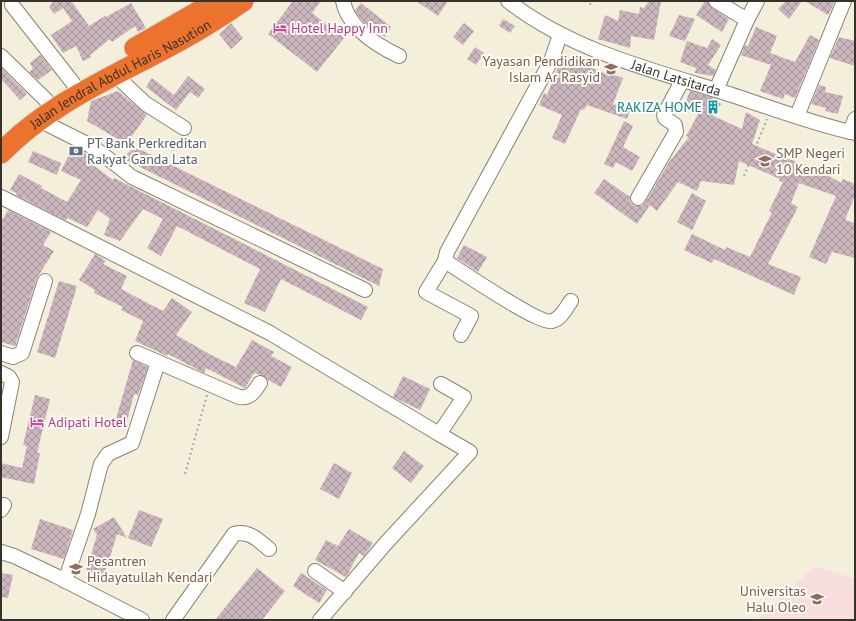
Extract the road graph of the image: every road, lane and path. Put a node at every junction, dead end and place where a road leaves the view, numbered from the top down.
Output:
1 (243, 1) edge
2 (343, 1) edge
3 (508, 1) edge
4 (585, 1) edge
5 (716, 1) edge
6 (757, 1) edge
7 (844, 1) edge
8 (209, 3) edge
9 (12, 5) dead end
10 (594, 6) dead end
11 (746, 20) junction
12 (560, 35) junction
13 (1, 56) edge
14 (399, 56) dead end
15 (115, 75) junction
16 (682, 81) junction
17 (73, 83) junction
18 (716, 90) junction
19 (46, 100) junction
20 (772, 109) junction
21 (797, 116) junction
22 (855, 118) edge
23 (40, 120) junction
24 (184, 128) dead end
25 (852, 132) edge
26 (1, 135) edge
27 (1, 153) edge
28 (744, 176) dead end
29 (1, 197) edge
30 (638, 198) dead end
31 (445, 262) junction
32 (45, 281) dead end
33 (365, 290) dead end
34 (570, 301) dead end
35 (461, 335) dead end
36 (1, 353) edge
37 (137, 354) dead end
38 (158, 362) junction
39 (1, 374) edge
40 (260, 383) dead end
41 (207, 384) junction
42 (441, 384) dead end
43 (439, 434) junction
44 (1, 437) edge
45 (185, 474) dead end
46 (270, 549) dead end
47 (1, 552) edge
48 (315, 571) dead end
49 (66, 581) junction
50 (345, 592) junction
51 (142, 620) edge
52 (173, 620) edge
53 (320, 620) edge

1 - 15 highway, Jalan Jendral Abdul Haris Nasution
2 - 14 street
3 - 12 street, Jalan Latsitarda
4 - 10 path
5 - 11 street
6 - 11 street
7 - 21 street
8 - 17 highway, Jalan Jendral Abdul Haris Nasution
9 - 17 street
11 - 18 street
12 - 16 street, Jalan Latsitarda
12 - 31 street
13 - 19 street
15 - 23 highway, Jalan Jendral Abdul Haris Nasution
15 - 24 street
16 - 18 street, Jalan Latsitarda
16 - 30 street
17 - 19 highway, Jalan Jendral Abdul Haris Nasution
18 - 20 street, Jalan Latsitarda
19 - 26 highway, Jalan Jendral Abdul Haris Nasution
20 - 21 street, Jalan Latsitarda
20 - 28 path
21 - 25 street, Jalan Latsitarda
22 - 25 street
23 - 27 highway, Jalan Jendral Abdul Haris Nasution
23 - 33 street
29 - 43 street
31 - 34 street
31 - 35 street
32 - 36 street
37 - 38 street
38 - 41 street
38 - 49 street
39 - 44 street
40 - 41 street
41 - 45 path
42 - 43 street
43 - 50 street
46 - 52 street
47 - 49 street
48 - 50 street
49 - 51 street
50 - 53 street

